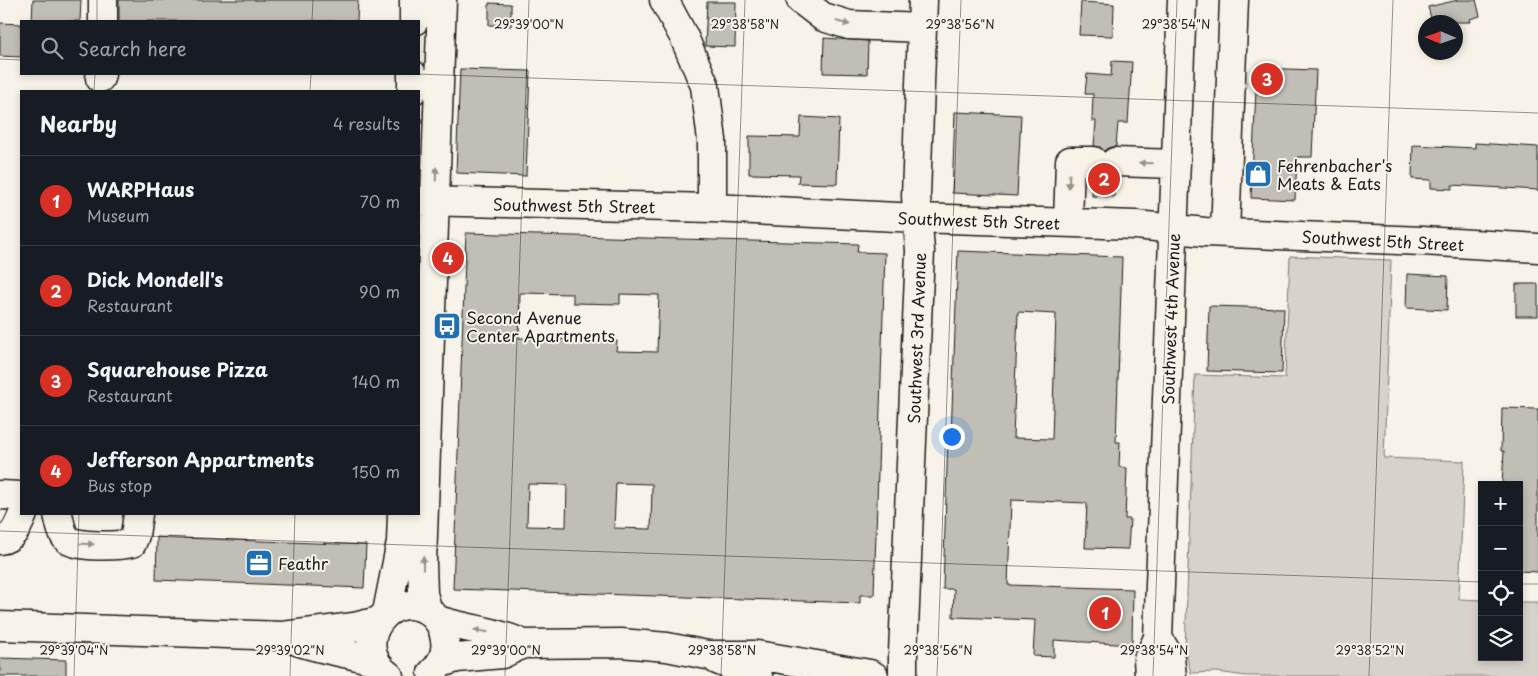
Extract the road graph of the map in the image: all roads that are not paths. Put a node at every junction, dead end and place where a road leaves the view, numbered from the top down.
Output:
1 (104, 0) edge
2 (414, 0) edge
3 (442, 0) edge
4 (664, 0) edge
5 (801, 0) edge
6 (923, 0) edge
7 (1182, 0) edge
8 (1234, 0) edge
9 (103, 20) edge
10 (414, 20) edge
11 (922, 28) junction
12 (412, 75) edge
13 (412, 90) edge
14 (1176, 164) junction
15 (427, 201) edge
16 (712, 208) junction
17 (918, 218) junction
18 (1068, 223) junction
19 (1174, 230) junction
20 (1225, 233) junction
21 (1538, 248) edge
22 (420, 381) edge
23 (0, 495) edge
24 (20, 496) edge
25 (23, 515) edge
26 (58, 515) edge
27 (138, 515) edge
28 (412, 515) edge
29 (416, 515) edge
30 (0, 540) edge
31 (433, 616) junction
32 (382, 617) junction
33 (0, 626) edge
34 (283, 636) junction
35 (1158, 638) junction
36 (522, 644) junction
37 (707, 655) junction
38 (382, 671) edge
39 (432, 673) edge
40 (758, 676) edge
41 (874, 676) edge
42 (904, 676) edge
43 (1149, 676) edge
44 (1172, 676) edge

1 - 9 street
2 - 10 street
15 -> 3 street
4 - 16 street
5 -> 11 street
6 - 11 street, Southwest 3rd Avenue
7 - 14 street, Southwest 4th Avenue
8 - 20 street
11 - 17 street, Southwest 3rd Avenue
12 - 13 street
14 -> 18 street
14 - 19 street, Southwest 4th Avenue
15 - 16 street, Southwest 5th Street
15 - 22 street
16 - 17 street, Southwest 5th Street
17 - 18 street, Southwest 5th Street
17 - 42 street, Southwest 3rd Avenue
18 - 19 street, Southwest 5th Street
19 - 20 street, Southwest 5th Street
19 - 35 street, Southwest 4th Avenue
20 - 21 street, Southwest 5th Street
23 - 24 street
25 - 30 street
26 -> 27 street
28 - 32 street
31 -> 29 street
31 - 32 street
36 -> 31 street
31 - 39 street
32 - 34 street
32 - 38 street
33 - 34 street
34 - 38 street
35 - 43 street, Southwest 4th Avenue
35 - 44 street
36 - 37 street
36 - 39 street
37 - 40 street
37 - 41 street

